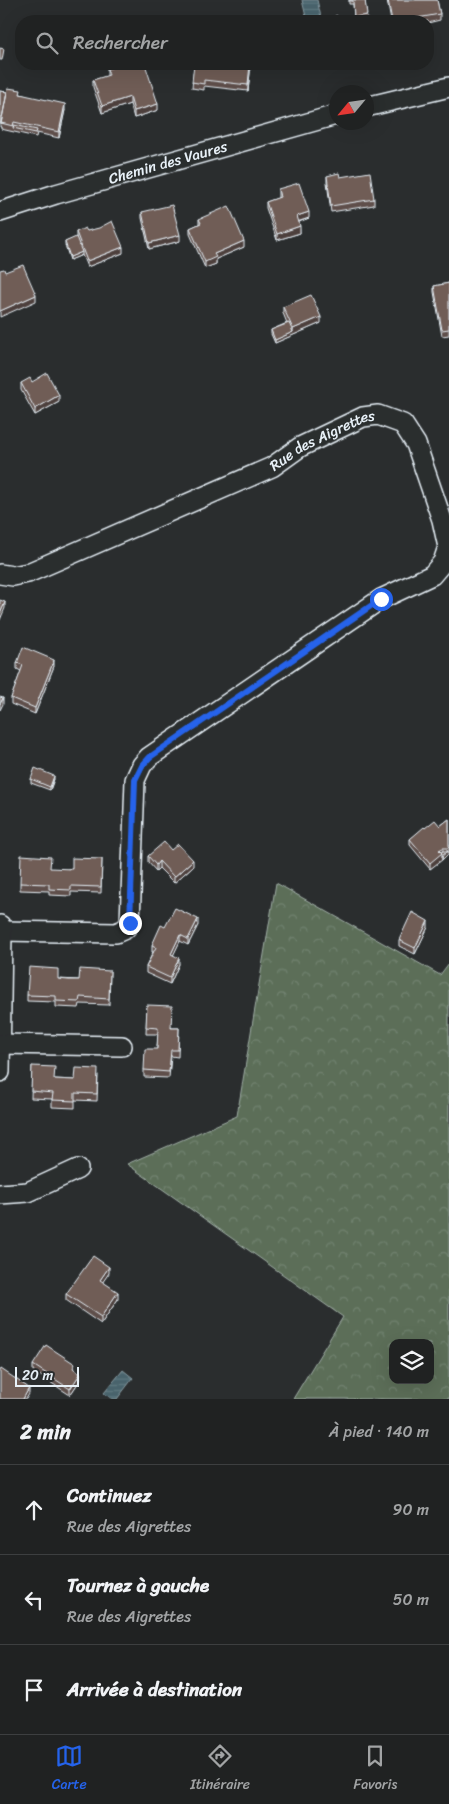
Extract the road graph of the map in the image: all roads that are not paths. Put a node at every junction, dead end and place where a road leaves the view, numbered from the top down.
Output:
1 (449, 87) edge
2 (374, 105) edge
3 (329, 118) edge
4 (0, 212) edge
5 (0, 574) edge
6 (1, 928) edge
7 (0, 1044) edge
8 (122, 1046) dead end
9 (0, 1072) edge
10 (78, 1169) dead end
11 (0, 1194) edge

1 - 2 street
3 - 4 street, Chemin des Vaures
5 - 6 street, Rue des Aigrettes
6 - 7 street
7 - 8 street
7 - 9 street
10 - 11 street

